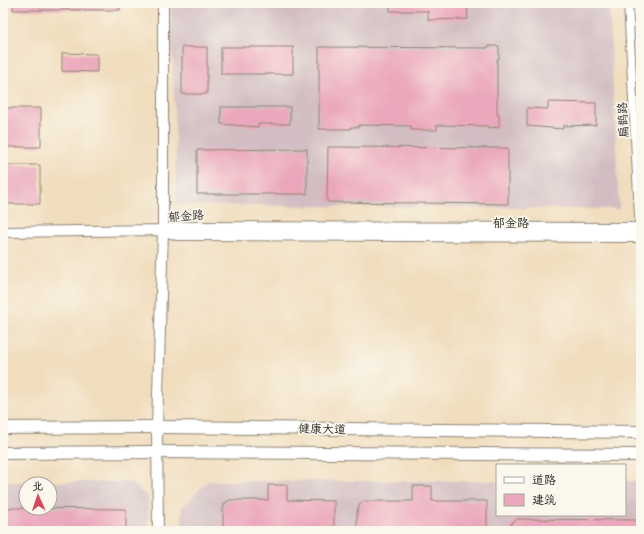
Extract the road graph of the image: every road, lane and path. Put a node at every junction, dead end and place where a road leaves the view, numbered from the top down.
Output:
1 (163, 3) edge
2 (628, 3) edge
3 (163, 230) junction
4 (3, 232) edge
5 (641, 233) edge
6 (157, 427) junction
7 (3, 428) edge
8 (641, 432) edge
9 (157, 452) junction
10 (3, 453) edge
11 (641, 455) edge
12 (158, 531) edge

1 - 3 street
2 - 5 street, 扁鹊路
3 - 4 street, 郁金路
3 - 5 street, 郁金路
3 - 6 street
6 - 7 main road, 健康大道
6 - 8 main road, 健康大道
6 - 9 street
9 - 10 main road, 健康大道
9 - 11 main road, 健康大道
9 - 12 street

